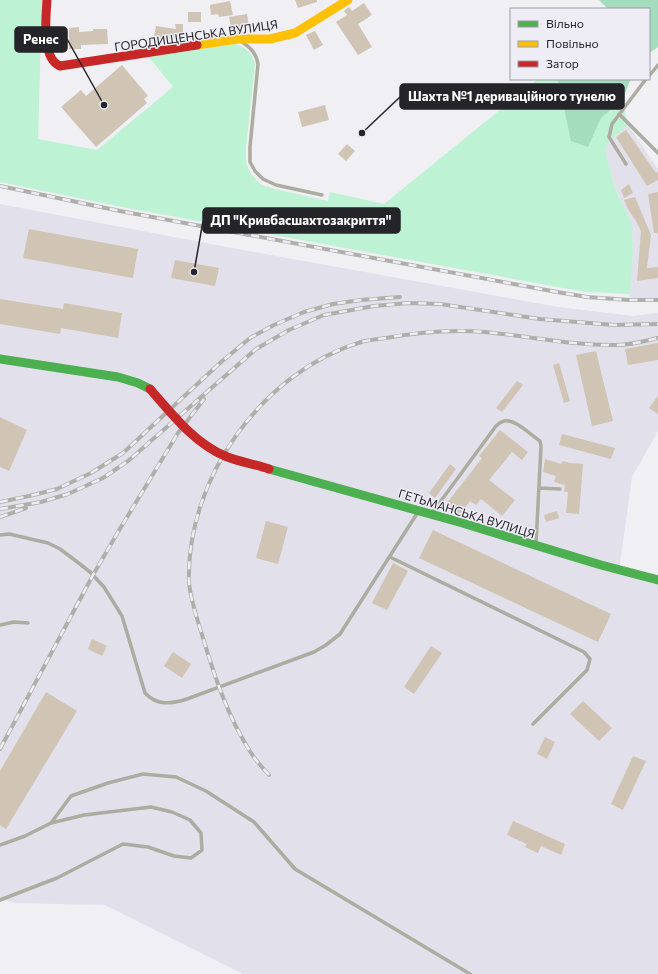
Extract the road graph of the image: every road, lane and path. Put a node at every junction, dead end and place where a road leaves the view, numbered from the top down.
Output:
1 (47, 0) edge
2 (348, 0) edge
3 (238, 39) junction
4 (658, 65) edge
5 (650, 75) edge
6 (645, 80) edge
7 (619, 114) junction
8 (658, 153) edge
9 (626, 164) dead end
10 (322, 195) dead end
11 (0, 359) edge
12 (539, 488) junction
13 (560, 490) dead end
14 (419, 511) junction
15 (431, 514) junction
16 (0, 535) edge
17 (536, 547) junction
18 (390, 557) junction
19 (658, 580) edge
20 (28, 623) dead end
21 (0, 625) edge
22 (533, 724) dead end
23 (51, 823) junction
24 (0, 845) edge
25 (0, 900) edge
26 (470, 974) edge

1 - 3 street, ГОРОДИЩЕНСЬКА ВУЛИЦЯ
2 - 3 street, ГОРОДИЩЕНСЬКА ВУЛИЦЯ
3 - 10 lane
4 - 5 lane
6 - 7 lane
7 - 8 lane
7 - 9 lane
11 - 14 street, ГЕТЬМАНСЬКА ВУЛИЦЯ, bridge
12 - 13 lane
12 - 15 lane
12 - 17 lane
14 - 15 street, ГЕТЬМАНСЬКА ВУЛИЦЯ
14 - 18 lane
15 - 17 street, ГЕТЬМАНСЬКА ВУЛИЦЯ
16 - 18 lane
17 - 19 street, ГЕТЬМАНСЬКА ВУЛИЦЯ
18 - 22 lane
20 - 21 lane
23 - 24 lane
23 - 25 lane
23 - 26 lane

